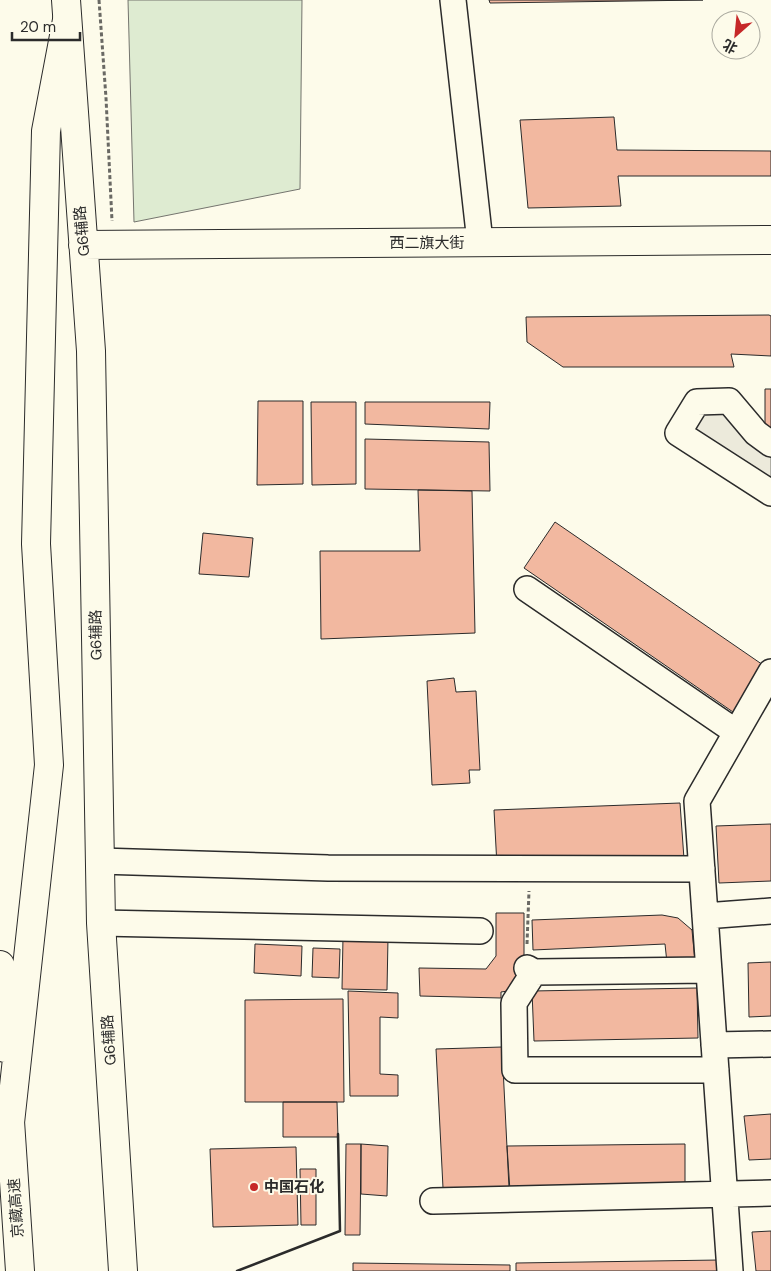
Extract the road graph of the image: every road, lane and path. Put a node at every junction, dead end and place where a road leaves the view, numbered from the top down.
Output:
1 (453, 0) edge
2 (66, 10) edge
3 (771, 240) edge
4 (480, 242) junction
5 (82, 245) junction
6 (771, 444) edge
7 (771, 494) edge
8 (527, 589) dead end
9 (771, 672) edge
10 (736, 732) junction
11 (100, 862) junction
12 (529, 868) junction
13 (702, 869) junction
14 (771, 911) edge
15 (705, 916) junction
16 (101, 923) junction
17 (480, 931) dead end
18 (0, 965) edge
19 (530, 970) junction
20 (709, 970) junction
21 (771, 1044) edge
22 (714, 1045) junction
23 (716, 1070) junction
24 (10, 1123) junction
25 (771, 1193) edge
26 (725, 1194) junction
27 (433, 1201) dead end
28 (20, 1271) edge
29 (123, 1271) edge
30 (730, 1271) edge

1 - 4 street
2 - 5 main road, G6辅路
2 - 24 main road
3 - 4 main road, 西二旗大街
4 - 5 main road, 西二旗大街
5 - 11 main road, G6辅路
6 - 7 street
8 - 10 street
9 - 10 street
10 - 13 street
11 - 12 street
11 - 16 main road, G6辅路
12 - 13 street
12 - 19 path
13 - 15 street
14 - 15 street
15 - 20 street
16 - 17 street
16 - 29 main road, G6辅路
18 - 24 main road, 京藏高速
19 - 20 street
19 - 23 street
20 - 22 street
21 - 22 street
22 - 23 street
23 - 26 street
24 - 28 main road, 京藏高速
25 - 26 street
26 - 27 street
26 - 30 street

